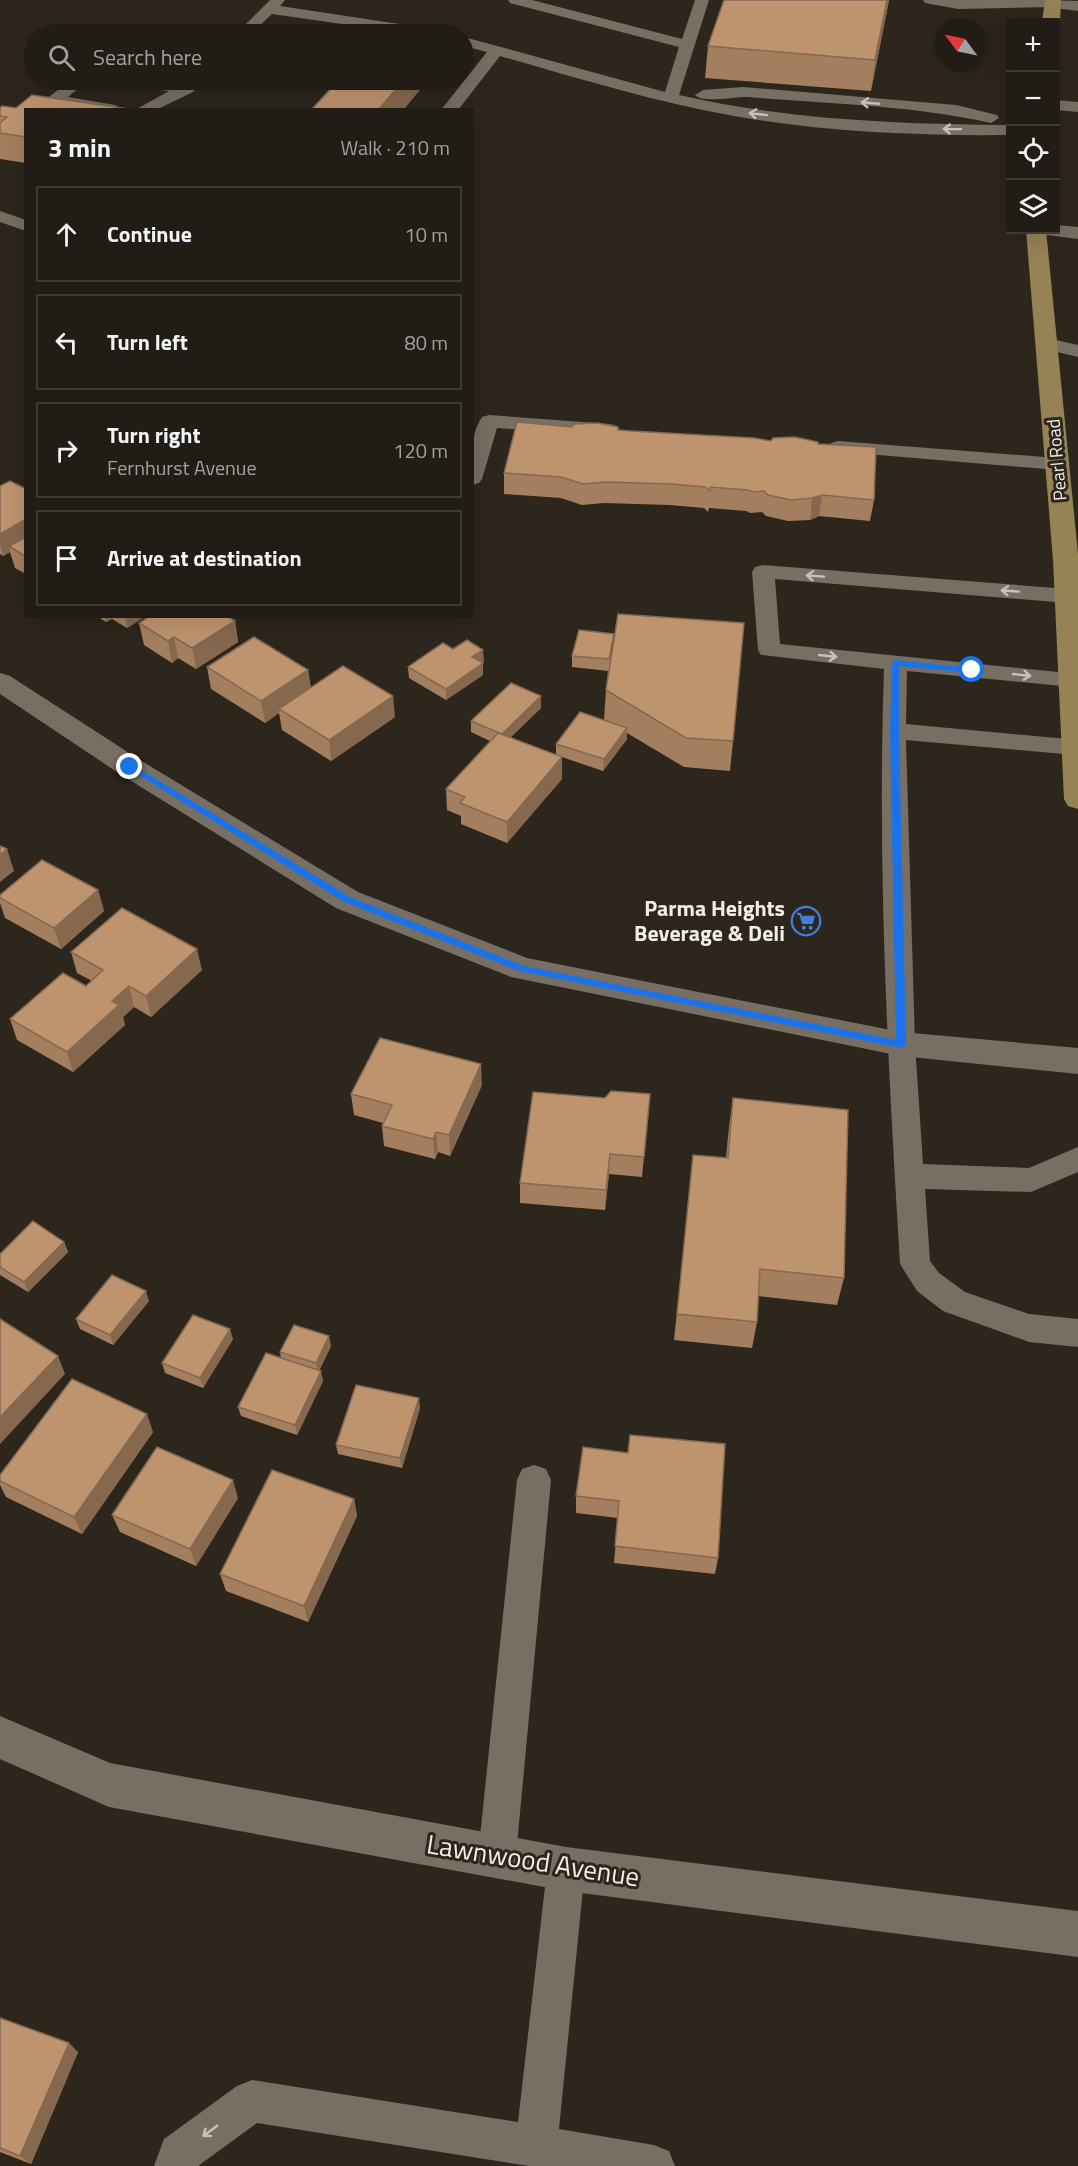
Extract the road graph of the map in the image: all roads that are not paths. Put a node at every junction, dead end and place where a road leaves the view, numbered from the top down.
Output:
1 (515, 0) edge
2 (702, 0) edge
3 (930, 0) edge
4 (1052, 2) edge
5 (273, 5) edge
6 (1078, 6) edge
7 (1051, 18) edge
8 (253, 24) edge
9 (382, 24) edge
10 (474, 44) edge
11 (688, 45) junction
12 (496, 50) junction
13 (474, 78) edge
14 (68, 90) edge
15 (181, 90) edge
16 (465, 90) edge
17 (671, 97) junction
18 (1060, 105) edge
19 (1078, 107) edge
20 (103, 108) edge
21 (147, 108) edge
22 (451, 108) edge
23 (1006, 121) edge
24 (1006, 130) edge
25 (0, 216) edge
26 (24, 225) edge
27 (1060, 231) edge
28 (1078, 232) edge
29 (1036, 234) edge
30 (1047, 344) junction
31 (1078, 351) edge
32 (627, 432) edge
33 (821, 446) edge
34 (1058, 464) junction
35 (474, 472) edge
36 (1072, 562) edge
37 (1068, 596) junction
38 (896, 663) junction
39 (1074, 678) edge
40 (0, 682) edge
41 (894, 731) junction
42 (1075, 747) junction
43 (1078, 799) edge
44 (901, 1044) junction
45 (1078, 1060) edge
46 (1078, 1159) edge
47 (910, 1176) junction
48 (1078, 1333) edge
49 (534, 1480) dead end
50 (0, 1737) edge
51 (496, 1856) junction
52 (566, 1869) junction
53 (1078, 1935) edge
54 (536, 2146) junction
55 (175, 2166) edge
56 (654, 2166) edge

1 - 11 lane
2 - 11 lane
3 - 4 lane
4 - 6 street
4 - 7 main road
5 - 8 lane
5 - 9 lane
10 - 12 lane
11 - 17 lane
12 - 13 lane
12 - 17 lane
14 - 20 lane
15 - 21 lane
16 - 22 lane
23 -> 17 lane
24 -> 17 lane
18 - 19 lane
25 - 26 lane
27 - 28 street
29 - 30 main road, Pearl Road
30 - 31 lane
30 - 34 main road, Pearl Road
32 - 35 lane
33 - 34 lane
34 - 36 main road, Pearl Road
36 - 37 main road, Pearl Road
37 -> 38 lane
37 - 39 main road, Pearl Road
38 -> 39 lane
38 - 41 lane
39 - 42 main road, Pearl Road
40 - 44 street
41 - 42 lane
41 - 44 lane
42 - 43 main road, Pearl Road
44 - 45 street
44 - 47 lane
46 - 47 lane
47 - 48 lane
49 - 51 lane
50 - 51 street, Lawnwood Avenue
51 - 52 street, Lawnwood Avenue
52 - 53 street, Lawnwood Avenue
52 - 54 lane
54 -> 55 lane
54 - 56 lane

